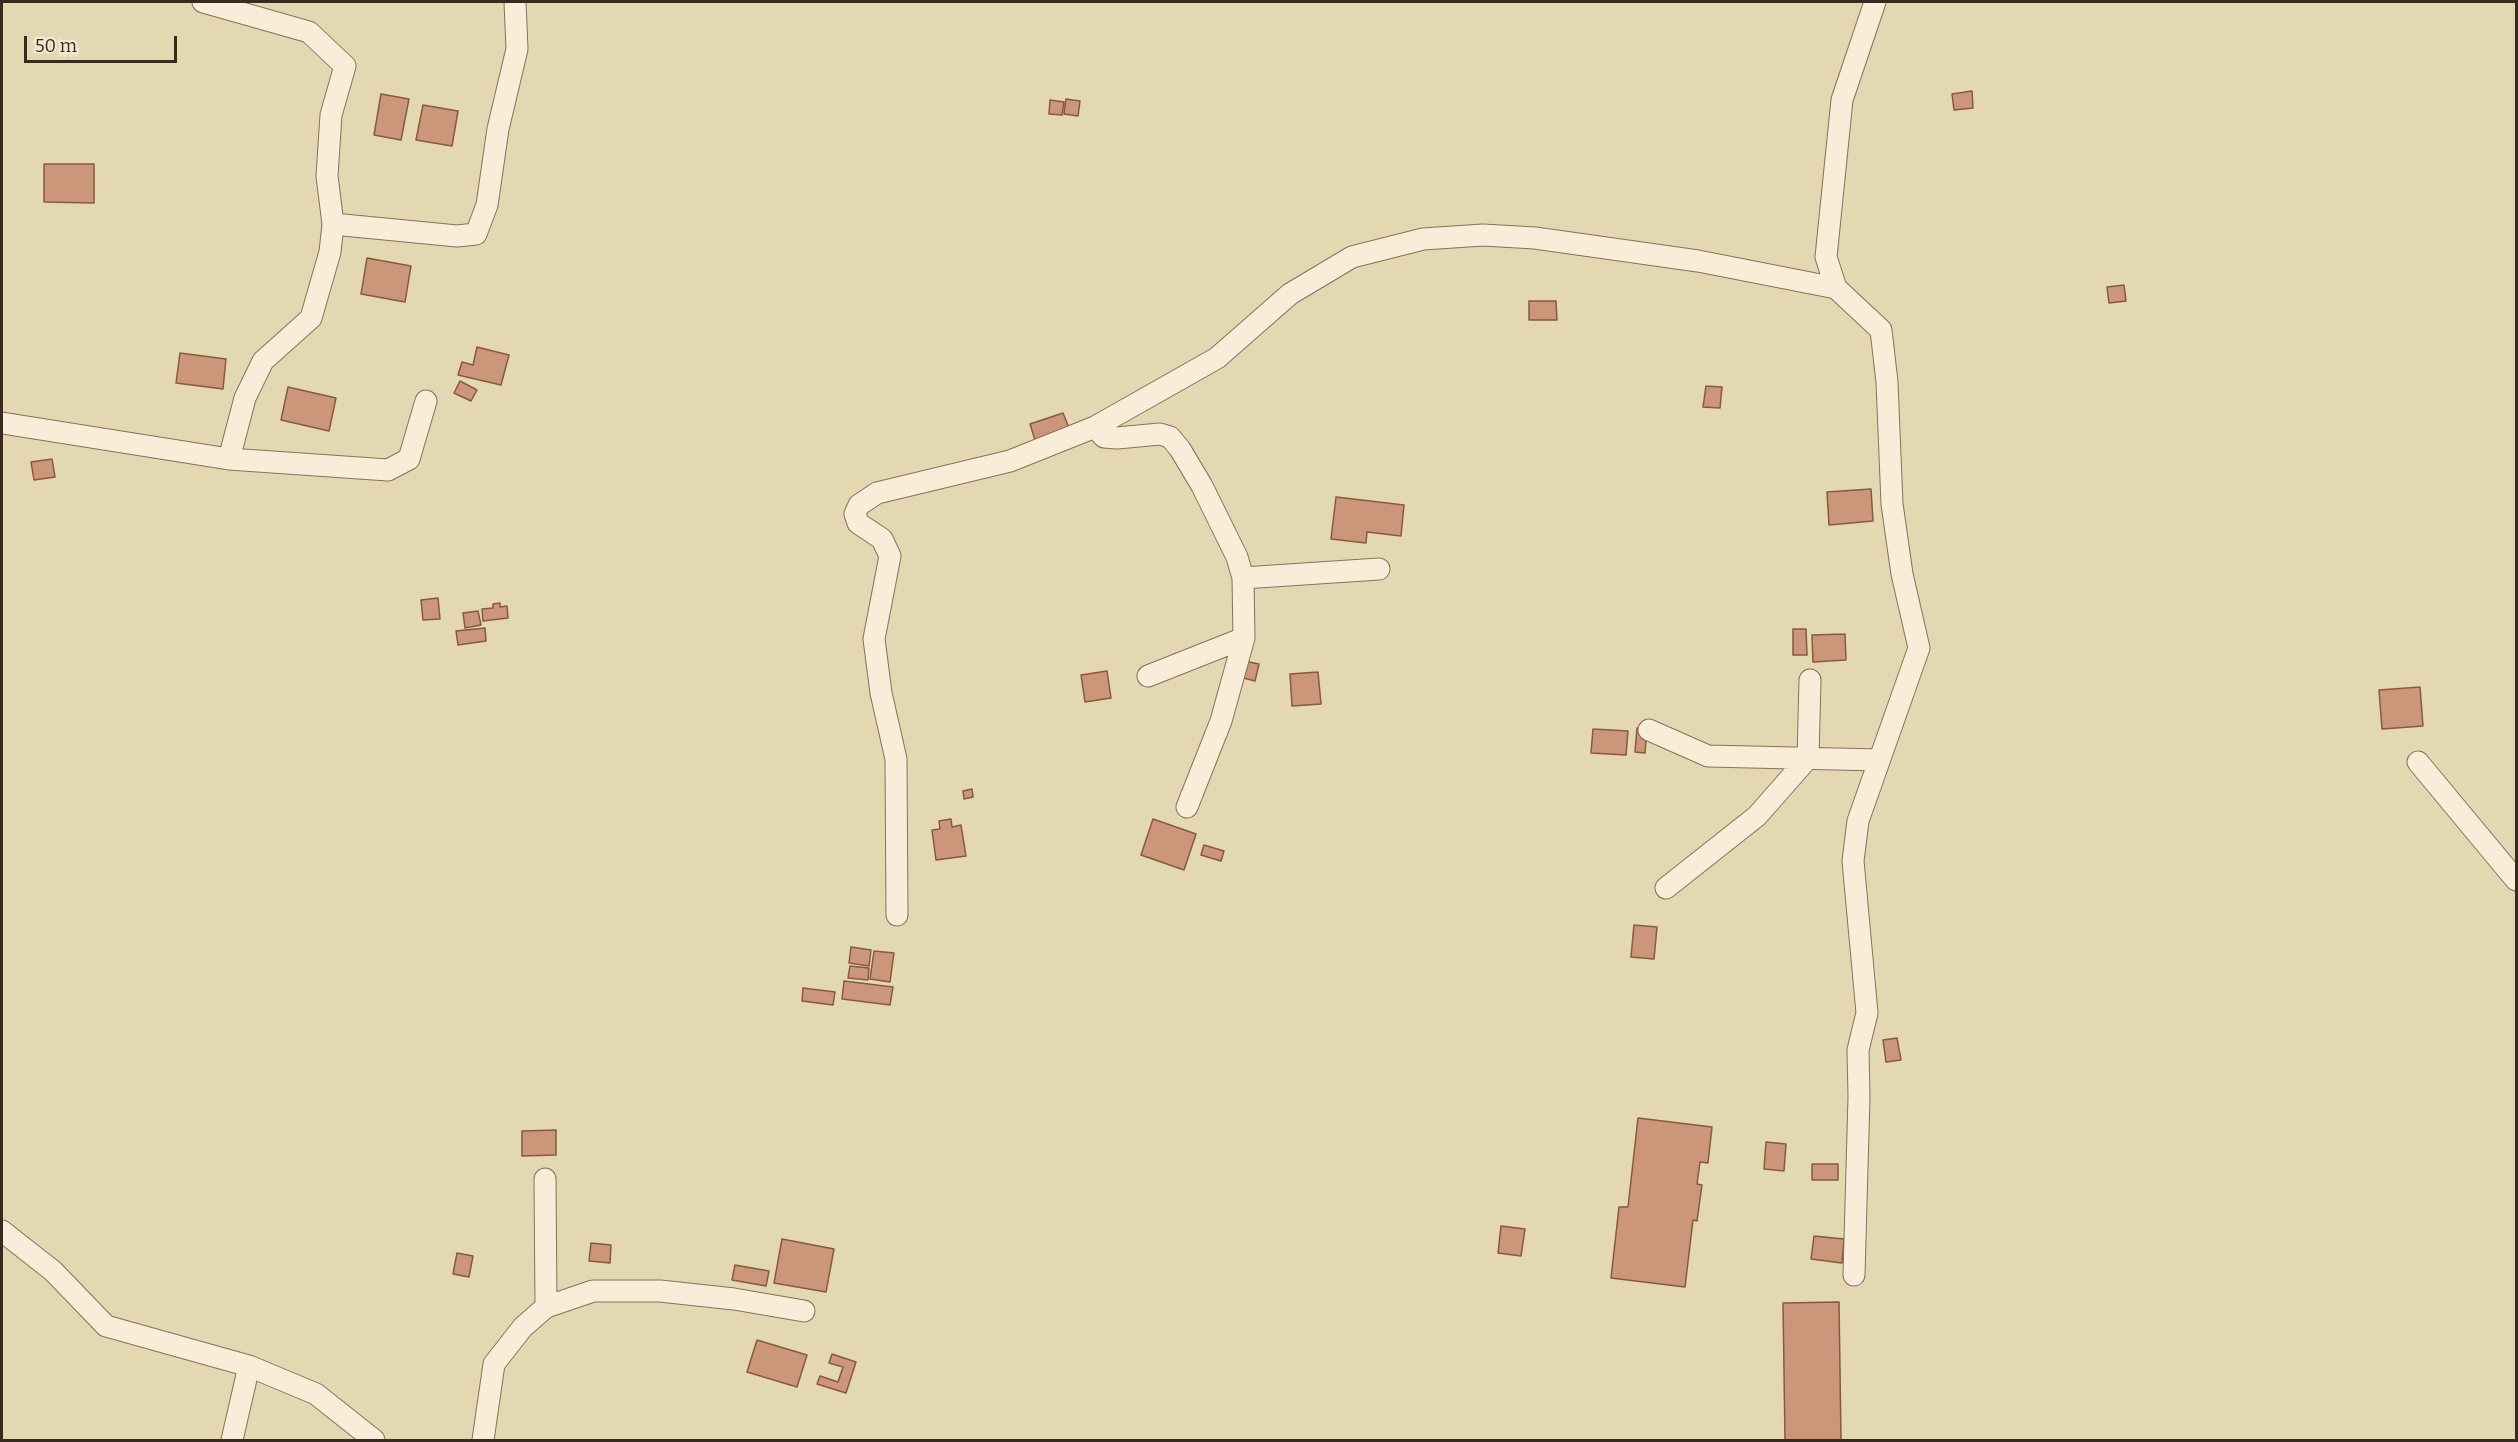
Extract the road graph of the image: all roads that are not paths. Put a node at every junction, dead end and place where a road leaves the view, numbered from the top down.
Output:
1 (203, 2) edge
2 (515, 2) edge
3 (1875, 2) edge
4 (333, 224) junction
5 (1836, 288) junction
6 (426, 401) dead end
7 (2, 423) edge
8 (1095, 427) junction
9 (229, 459) junction
10 (1379, 569) dead end
11 (1243, 578) junction
12 (1244, 638) junction
13 (1148, 676) dead end
14 (1810, 680) dead end
15 (1649, 730) dead end
16 (1808, 758) junction
17 (1879, 760) junction
18 (2418, 762) dead end
19 (1188, 807) dead end
20 (2517, 880) edge
21 (1666, 888) dead end
22 (897, 915) dead end
23 (545, 1179) dead end
24 (2, 1231) edge
25 (1854, 1275) dead end
26 (546, 1307) junction
27 (804, 1311) dead end
28 (249, 1366) junction
29 (232, 1440) edge
30 (374, 1440) edge
31 (483, 1440) edge

1 - 4 street
2 - 4 street
3 - 5 street
4 - 9 street
5 - 8 street
5 - 17 street
6 - 9 street
7 - 9 street
8 - 11 street
8 - 22 street
10 - 11 street
11 - 12 street
12 - 13 street
12 - 19 street
14 - 16 street
15 - 16 street
16 - 17 street
16 - 21 street
17 - 25 street
18 - 20 street
23 - 26 street
24 - 28 street
26 - 27 street
26 - 31 street
28 - 29 street
28 - 30 street

